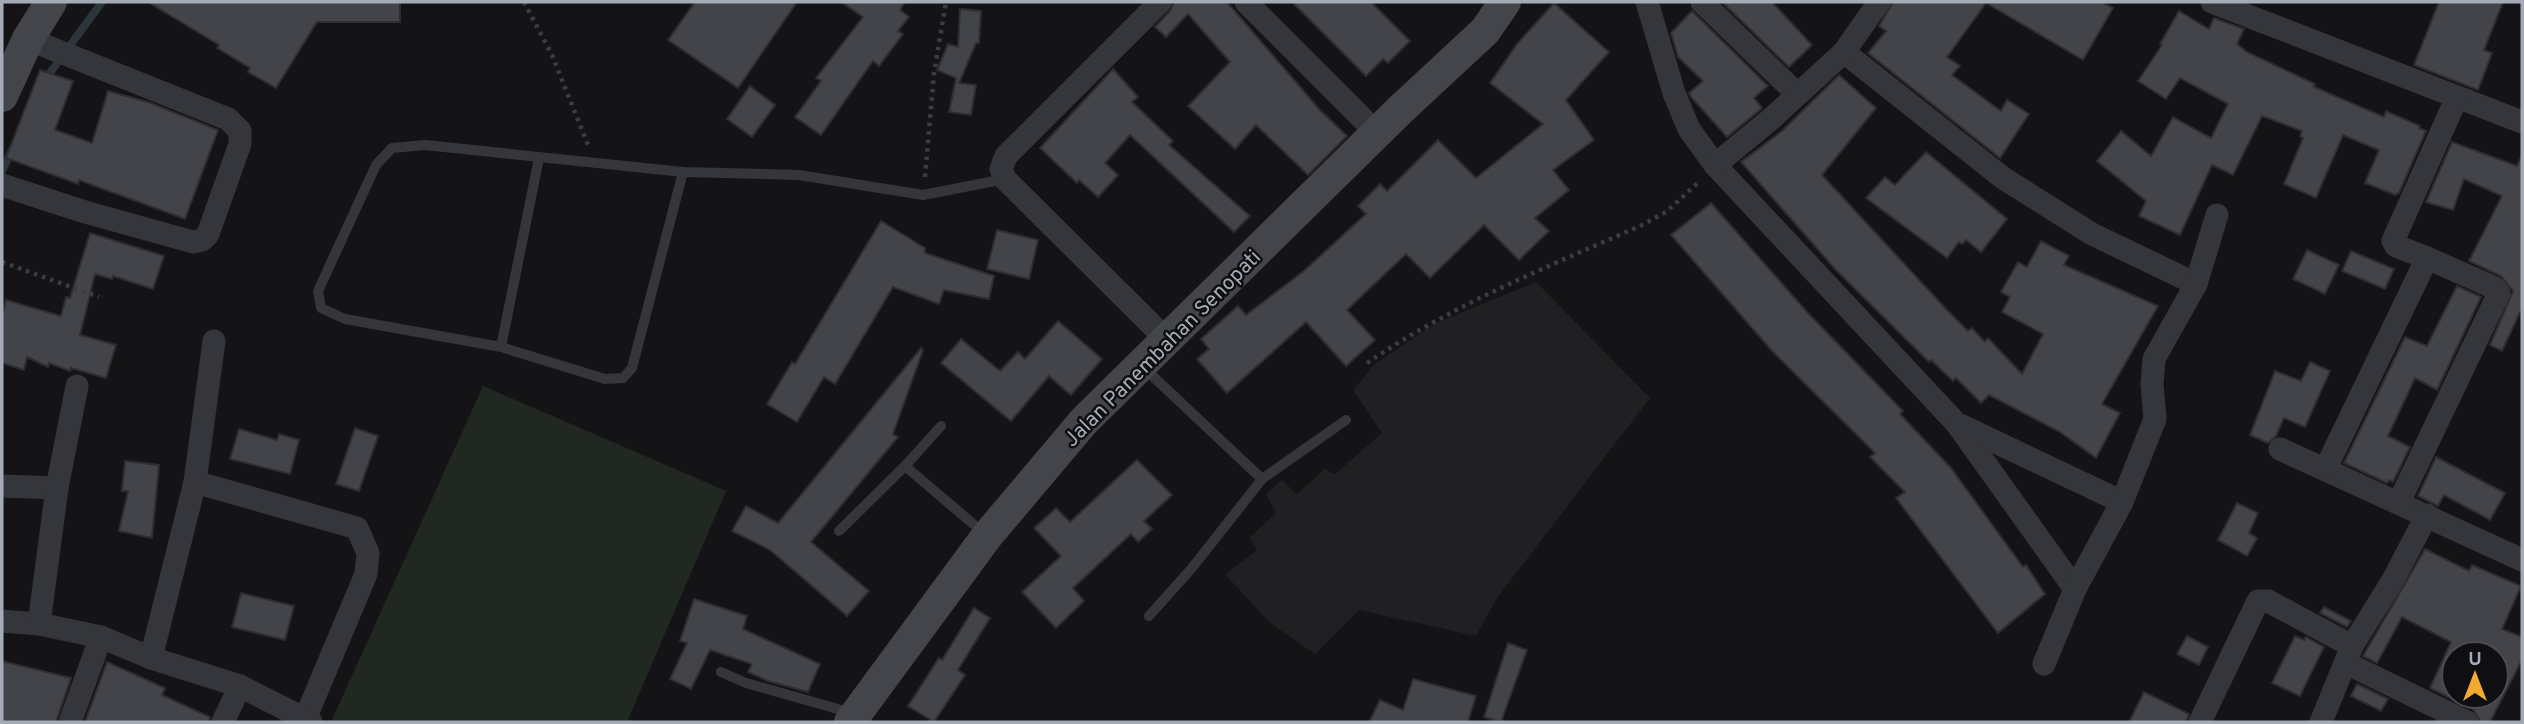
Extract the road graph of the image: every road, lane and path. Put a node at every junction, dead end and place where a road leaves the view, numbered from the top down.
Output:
1 (51, 2) edge
2 (524, 2) edge
3 (946, 2) edge
4 (1160, 2) edge
5 (1246, 2) edge
6 (1505, 2) edge
7 (1647, 2) edge
8 (1702, 2) edge
9 (1879, 2) edge
10 (2212, 2) edge
11 (28, 40) junction
12 (1844, 52) junction
13 (1797, 94) junction
14 (2, 96) edge
15 (2457, 97) junction
16 (2522, 122) edge
17 (1377, 133) junction
18 (539, 158) junction
19 (594, 162) junction
20 (1715, 165) junction
21 (683, 172) junction
22 (1005, 179) junction
23 (2, 185) edge
24 (923, 195) junction
25 (2217, 215) dead end
26 (2427, 258) junction
27 (2, 262) edge
28 (2196, 284) junction
29 (99, 297) dead end
30 (1167, 340) junction
31 (214, 341) dead end
32 (501, 347) junction
33 (1367, 363) dead end
34 (1141, 365) junction
35 (77, 386) dead end
36 (1346, 420) dead end
37 (1958, 424) junction
38 (941, 426) dead end
39 (2280, 449) dead end
40 (905, 466) junction
41 (2326, 468) junction
42 (1262, 479) junction
43 (195, 482) junction
44 (2, 486) edge
45 (57, 488) junction
46 (2122, 502) junction
47 (2399, 502) junction
48 (2427, 514) junction
49 (839, 531) dead end
50 (987, 536) junction
51 (2522, 560) edge
52 (2075, 589) junction
53 (1149, 616) dead end
54 (2, 621) edge
55 (38, 624) junction
56 (101, 637) junction
57 (2349, 654) junction
58 (151, 658) junction
59 (2044, 664) dead end
60 (721, 672) dead end
61 (240, 686) junction
62 (853, 718) edge
63 (2207, 720) edge
64 (308, 721) edge
65 (70, 722) edge
66 (223, 722) edge
67 (2321, 722) edge
68 (2467, 722) edge

1 - 11 main road
2 - 19 path
3 - 24 path
4 - 22 street
5 - 17 street
6 - 17 main road, Jalan Panembahan Senopati
7 - 20 street
8 - 13 street
9 - 12 street
10 - 15 street
11 - 14 main road
11 - 23 street
12 - 13 street
12 - 28 street
13 - 20 street
15 - 16 street
15 - 26 street
17 - 30 main road, Jalan Panembahan Senopati
18 - 19 lane
18 - 32 lane
18 - 32 lane
19 - 21 lane
20 - 33 path
20 - 37 street
21 - 24 lane
21 - 32 lane
22 - 24 lane
22 - 30 street
25 - 28 street
26 - 41 street
26 - 47 street
27 - 29 path
28 - 46 street
30 - 34 main road, Jalan Panembahan Senopati
31 - 43 street
34 - 42 lane
34 - 50 main road, Jalan Panembahan Senopati
35 - 45 street
36 - 42 lane
37 - 46 street
37 - 52 street
38 - 40 lane
39 - 41 street
40 - 49 lane
40 - 50 lane
41 - 47 street
42 - 53 lane
43 - 58 street
43 - 64 street
44 - 45 street
45 - 55 street
46 - 52 street
47 - 48 street
48 - 51 street
48 - 57 street
50 - 62 main road, Jalan Panembahan Senopati
52 - 59 street
54 - 55 street
55 - 56 street
56 - 58 street
56 - 65 street
57 - 63 street
57 - 67 street
57 - 68 street
58 - 61 street
60 - 62 lane
61 - 64 street
61 - 66 street

